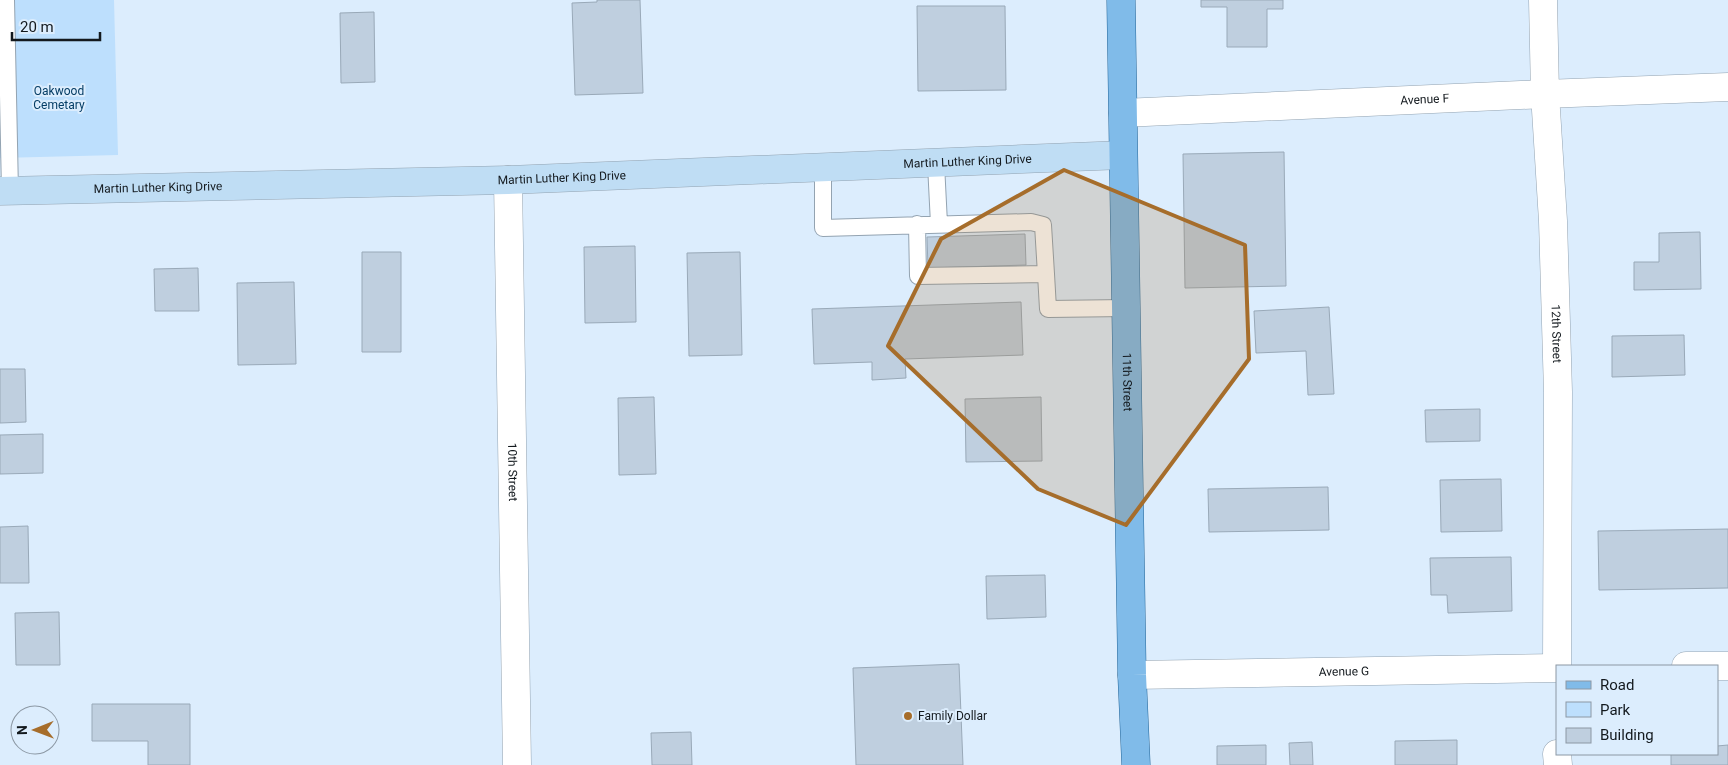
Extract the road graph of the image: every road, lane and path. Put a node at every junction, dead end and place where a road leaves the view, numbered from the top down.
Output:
1 (6, 0) edge
2 (1121, 0) edge
3 (1544, 0) edge
4 (1728, 87) edge
5 (1545, 94) junction
6 (1122, 113) junction
7 (1123, 155) junction
8 (936, 164) junction
9 (823, 167) junction
10 (508, 180) junction
11 (5, 191) edge
12 (917, 224) junction
13 (939, 224) junction
14 (1046, 274) junction
15 (1126, 308) junction
16 (1557, 665) edge
17 (1556, 667) edge
18 (1132, 676) junction
19 (517, 765) edge
20 (1136, 765) edge

1 - 11 lane
2 - 6 main road, 11th Street
3 - 5 street, 12th Street
4 - 5 street, Avenue F
5 - 6 street, Avenue F
5 - 16 street, 12th Street
6 - 7 main road, 11th Street
7 - 8 street, Martin Luther King Drive
7 - 15 main road, 11th Street
8 - 9 street, Martin Luther King Drive
8 - 13 lane
9 - 10 street, Martin Luther King Drive
9 - 12 lane
10 - 11 street, Martin Luther King Drive
10 - 19 street, 10th Street
12 - 13 lane
12 - 14 lane
13 - 14 lane
14 - 15 lane
15 - 18 main road, 11th Street
17 - 18 street, Avenue G
18 - 20 main road, 11th Street

